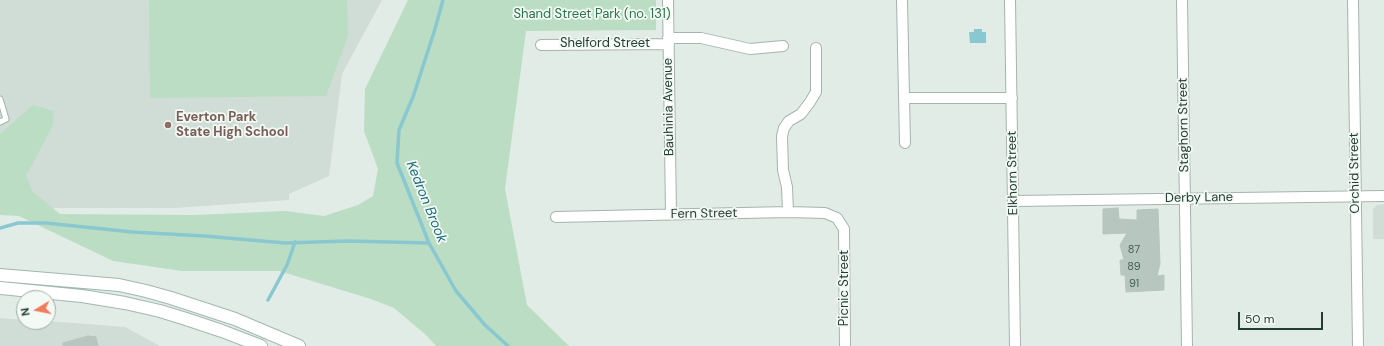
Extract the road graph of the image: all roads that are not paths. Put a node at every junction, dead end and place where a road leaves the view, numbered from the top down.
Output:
1 (668, 0) edge
2 (902, 0) edge
3 (1010, 0) edge
4 (1182, 0) edge
5 (1353, 0) edge
6 (668, 41) junction
7 (541, 45) dead end
8 (783, 46) dead end
9 (816, 48) dead end
10 (904, 98) junction
11 (1012, 98) junction
12 (0, 99) edge
13 (0, 122) edge
14 (905, 143) dead end
15 (1356, 196) junction
16 (1384, 196) edge
17 (1185, 198) junction
18 (1013, 201) junction
19 (788, 212) junction
20 (671, 214) junction
21 (556, 217) dead end
22 (844, 229) joint
23 (0, 275) edge
24 (0, 288) edge
25 (261, 346) edge
26 (299, 346) edge
27 (845, 346) edge
28 (1015, 346) edge
29 (1187, 346) edge
30 (1358, 346) edge

1 - 6 street, Bauhinia Avenue
2 - 10 street
3 - 11 street, Elkhorn Street
4 - 17 street, Staghorn Street
5 - 15 street, Orchid Street
6 - 7 street, Shelford Street
6 - 8 street, Shelford Street
6 - 20 street, Bauhinia Avenue
9 - 19 street
10 - 11 street
10 - 14 street
11 - 18 street, Elkhorn Street
12 - 13 lane
15 - 16 street, Derby Lane
15 - 17 street, Derby Lane
15 - 30 street, Orchid Street
17 - 18 street, Derby Lane
17 - 29 street, Staghorn Street
18 - 28 street, Elkhorn Street
19 - 20 street, Fern Street
19 - 22 street, Fern Street
20 - 21 street, Fern Street
22 - 27 street, Picnic Street
23 - 26 main road
24 - 25 main road

